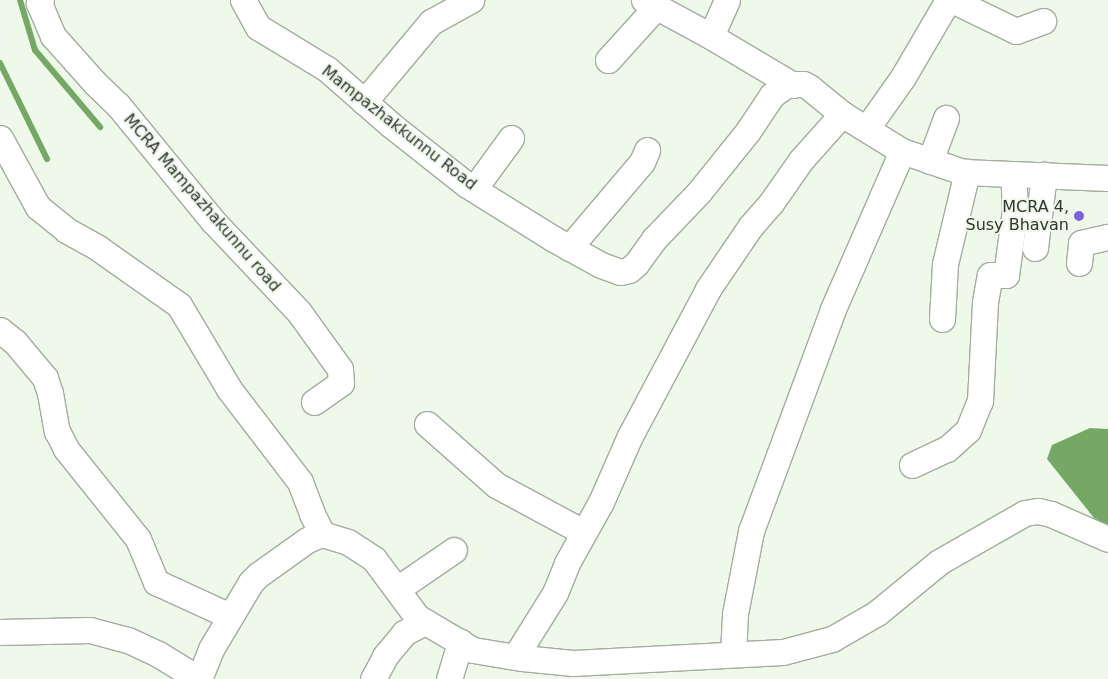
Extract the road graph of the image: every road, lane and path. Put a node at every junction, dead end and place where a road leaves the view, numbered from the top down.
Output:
1 (41, 0) edge
2 (243, 0) edge
3 (471, 0) edge
4 (726, 0) edge
5 (948, 0) edge
6 (952, 0) edge
7 (650, 3) edge
8 (1044, 21) dead end
9 (710, 36) junction
10 (608, 60) dead end
11 (793, 85) junction
12 (364, 102) junction
13 (842, 114) junction
14 (946, 118) dead end
15 (867, 128) junction
16 (0, 138) edge
17 (511, 138) dead end
18 (647, 150) dead end
19 (902, 151) junction
20 (930, 161) junction
21 (967, 172) junction
22 (1013, 174) junction
23 (1044, 175) junction
24 (1108, 178) edge
25 (474, 189) junction
26 (1108, 237) edge
27 (569, 248) junction
28 (1035, 248) dead end
29 (1079, 263) dead end
30 (942, 319) dead end
31 (0, 330) edge
32 (314, 402) dead end
33 (427, 424) dead end
34 (912, 465) dead end
35 (583, 532) junction
36 (322, 534) junction
37 (1108, 539) edge
38 (454, 550) dead end
39 (397, 589) junction
40 (230, 616) junction
41 (424, 622) junction
42 (0, 632) edge
43 (460, 642) junction
44 (733, 654) junction
45 (515, 657) junction
46 (639, 669) edge
47 (373, 679) edge
48 (449, 679) edge

1 - 32 street, MCRA Mampazhakunnu road
2 - 12 street, Mampazhakkunnu Road
3 - 12 street
4 - 9 street
5 - 15 street
6 - 8 street
7 - 9 street
7 - 10 street
9 - 11 street
11 - 13 street
11 - 27 street, Mampazhakkunnu Road
12 - 25 street, Mampazhakkunnu Road
13 - 15 street
13 - 35 street
14 - 20 street
15 - 19 street
16 - 36 street
17 - 25 street
18 - 27 street
19 - 20 street
19 - 44 street
20 - 21 street
21 - 22 street
21 - 30 street
22 - 23 street
22 - 34 street
23 - 24 street
23 - 28 street
25 - 27 street, Mampazhakkunnu Road
26 - 29 street
31 - 40 street
33 - 35 street
35 - 45 street
36 - 39 street
36 - 40 street
37 - 44 street
38 - 39 street
39 - 41 street
40 - 42 street
41 - 43 street
41 - 47 street
43 - 45 street
43 - 48 street
44 - 46 street
45 - 46 street

